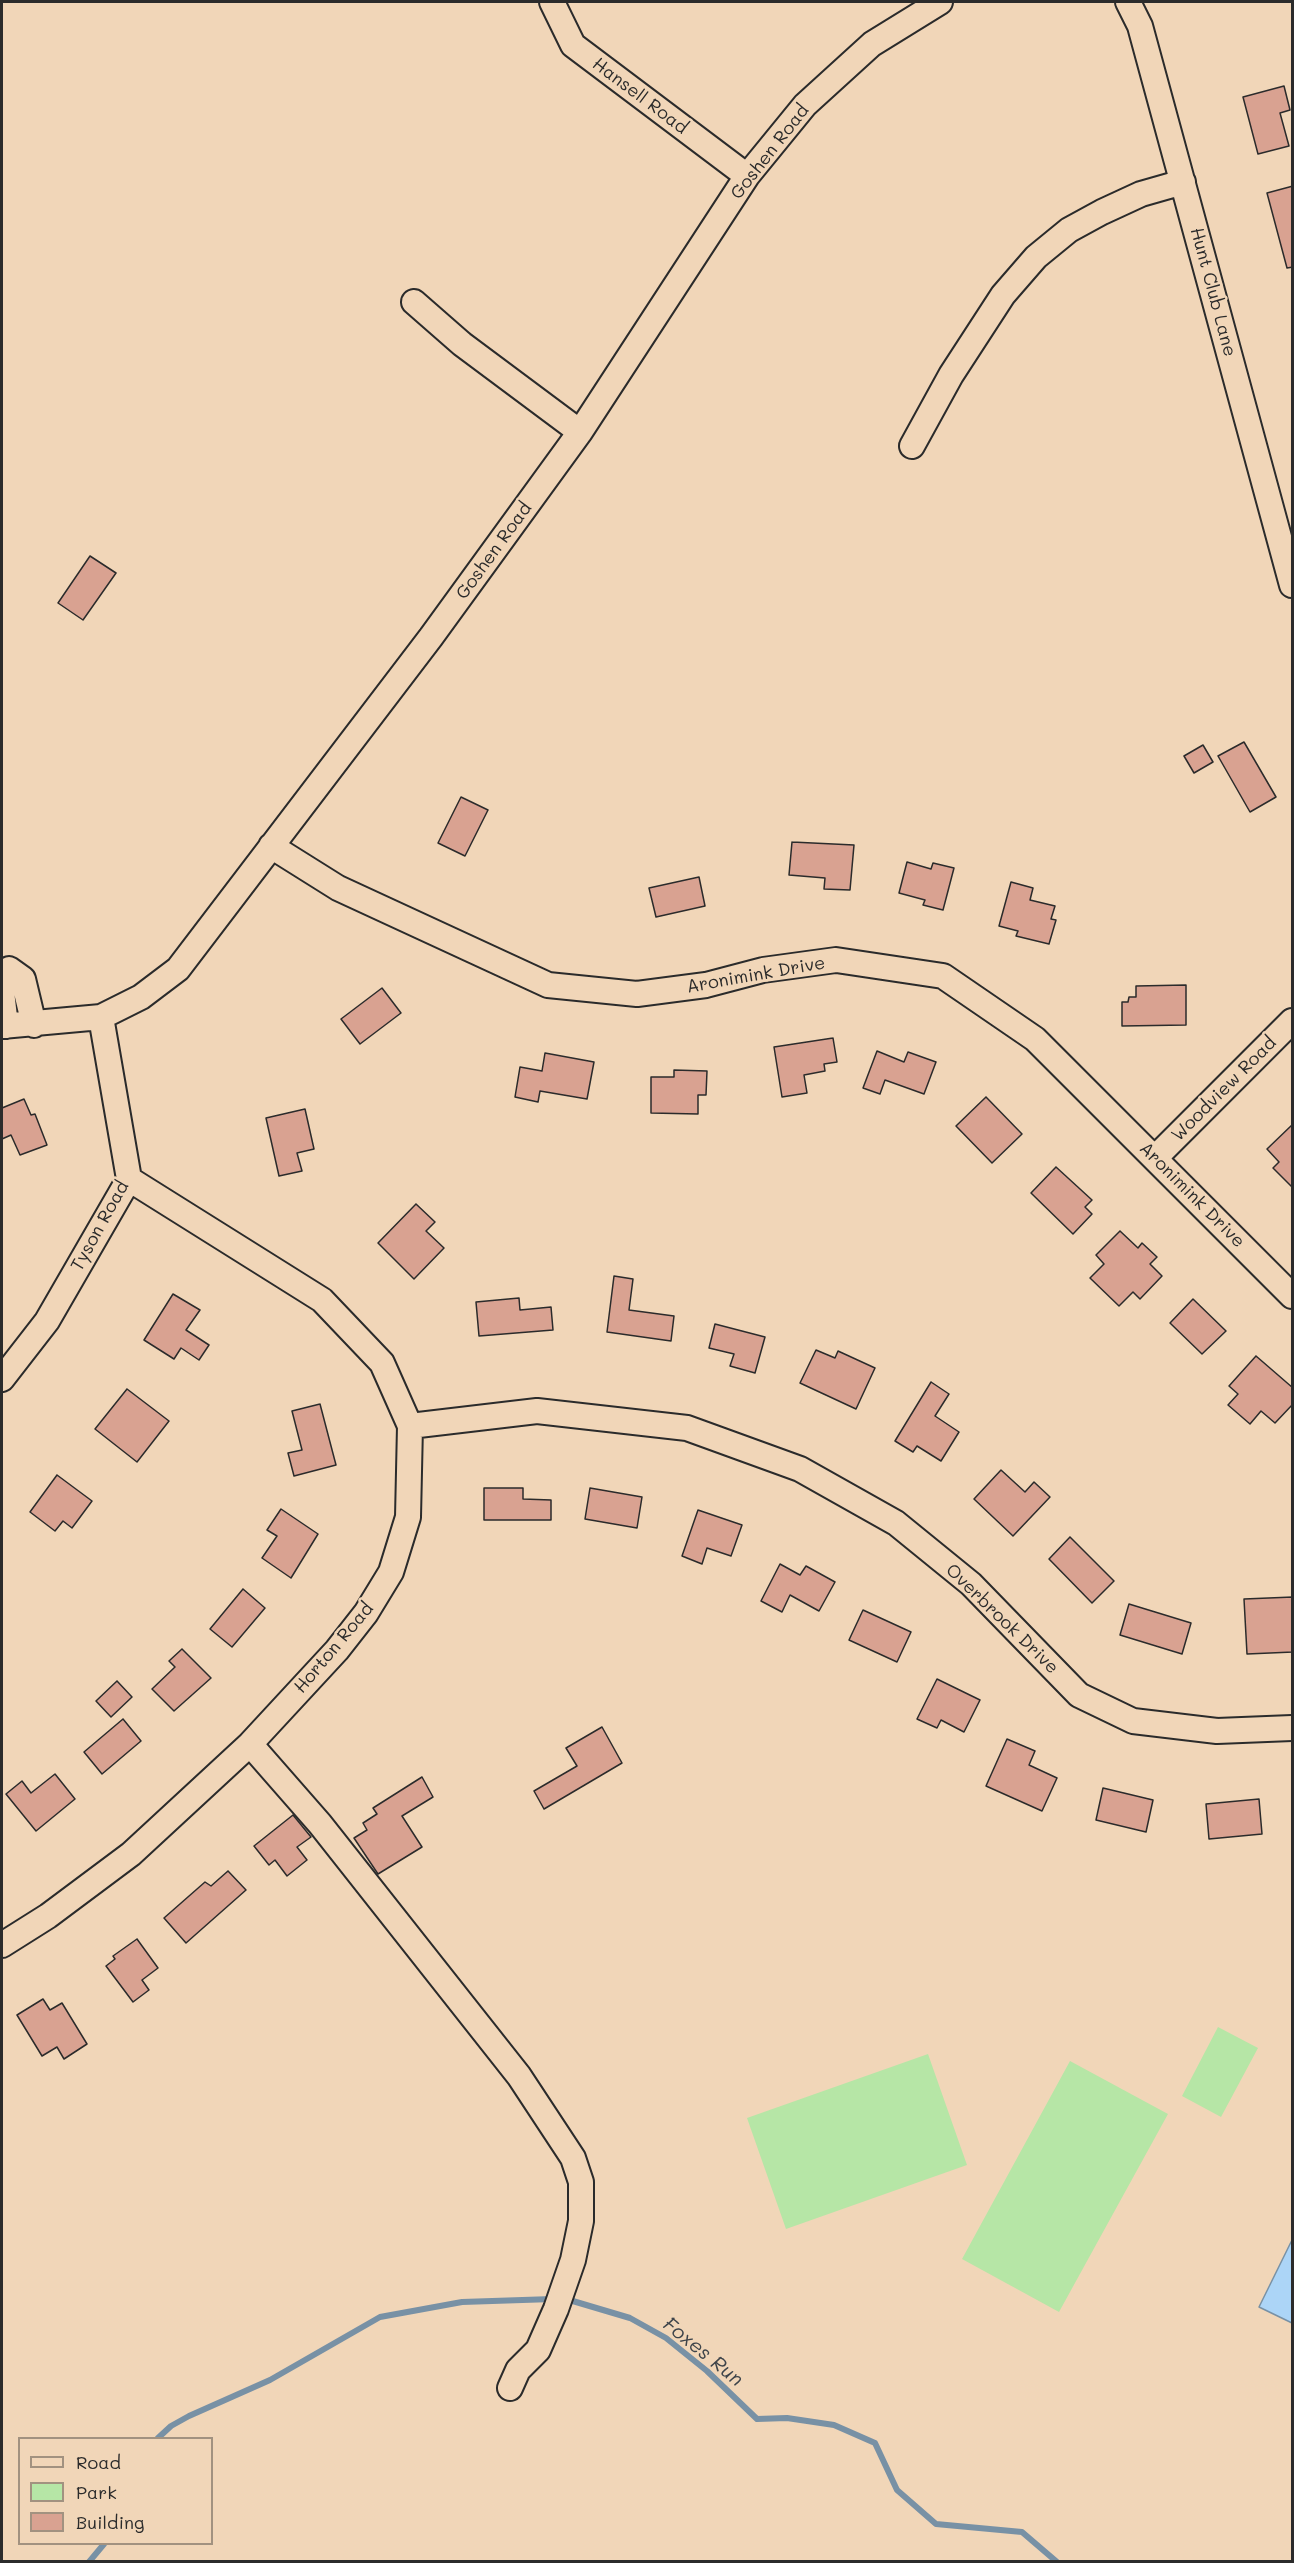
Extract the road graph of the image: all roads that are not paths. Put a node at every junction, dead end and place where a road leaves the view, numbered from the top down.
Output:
1 (552, 2) edge
2 (940, 2) edge
3 (1128, 2) edge
4 (747, 176) junction
5 (1183, 182) junction
6 (414, 302) dead end
7 (580, 432) junction
8 (912, 446) dead end
9 (1293, 585) edge
10 (271, 846) junction
11 (2, 981) edge
12 (2, 991) edge
13 (101, 1017) junction
14 (1293, 1021) edge
15 (34, 1025) junction
16 (4, 1026) edge
17 (1156, 1157) junction
18 (129, 1179) junction
19 (1293, 1296) edge
20 (2, 1379) edge
21 (410, 1426) junction
22 (1293, 1728) edge
23 (250, 1744) junction
24 (2, 1945) edge
25 (510, 2388) dead end

1 - 4 street, Hansell Road
2 - 4 street, Goshen Road
3 - 5 street, Hunt Club Lane
4 - 7 street, Goshen Road
5 - 8 street
5 - 9 street, Hunt Club Lane
6 - 7 street
7 - 10 street, Goshen Road
10 - 13 street, Goshen Road
10 - 17 street, Aronimink Drive
11 - 15 street
12 - 16 street
13 - 15 street, Goshen Road
13 - 18 street, Tyson Road
14 - 17 street, Woodview Road
15 - 16 street, Goshen Road
17 - 19 street, Aronimink Drive
18 - 20 street, Tyson Road
18 - 21 street, Horton Road
21 - 22 street, Overbrook Drive
21 - 23 street, Horton Road
23 - 24 street, Horton Road
23 - 25 street

